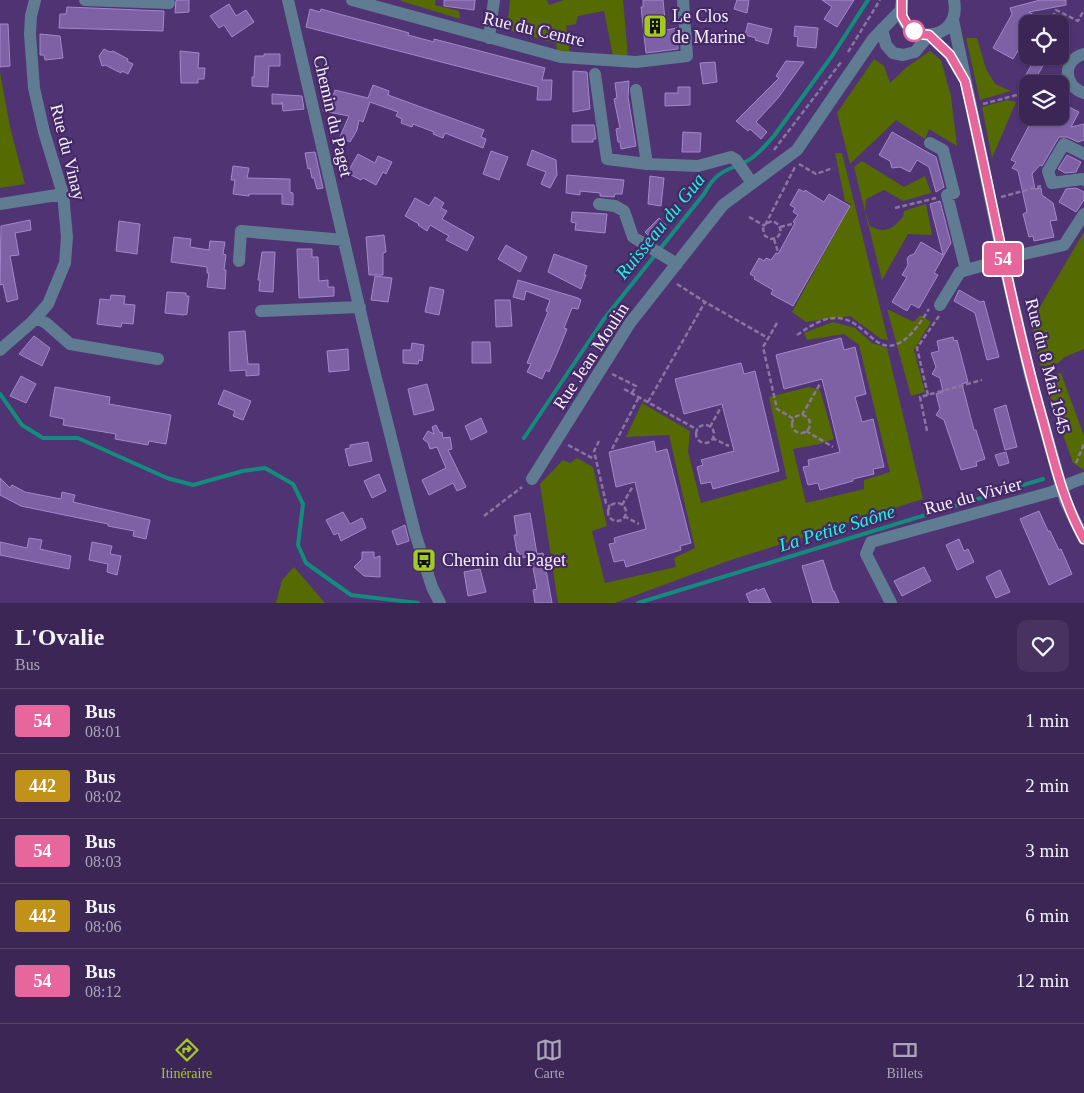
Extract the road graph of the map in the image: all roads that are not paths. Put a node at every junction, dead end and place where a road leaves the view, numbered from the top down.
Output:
1 (34, 0) edge
2 (85, 0) edge
3 (288, 0) edge
4 (352, 0) edge
5 (494, 0) edge
6 (683, 0) edge
7 (170, 3) dead end
8 (389, 5) edge
9 (902, 5) edge
10 (956, 7) edge
11 (882, 29) junction
12 (929, 35) junction
13 (489, 38) junction
14 (1084, 54) edge
15 (595, 74) dead end
16 (965, 81) junction
17 (636, 90) dead end
18 (1084, 93) edge
19 (930, 143) dead end
20 (1084, 154) edge
21 (647, 164) junction
22 (1083, 178) edge
23 (752, 183) junction
24 (63, 194) junction
25 (0, 204) edge
26 (599, 204) dead end
27 (1084, 214) edge
28 (344, 240) junction
29 (1003, 259) junction
30 (239, 261) dead end
31 (676, 264) junction
32 (966, 270) junction
33 (940, 305) road end
34 (360, 307) junction
35 (261, 310) dead end
36 (36, 318) junction
37 (0, 350) edge
38 (158, 358) dead end
39 (1084, 478) edge
40 (532, 480) road end
41 (1062, 487) junction
42 (1084, 539) edge
43 (440, 603) edge
44 (891, 603) edge

1 - 24 street, Rue du Vinay
2 - 7 street
3 - 28 street, Chemin du Paget
4 - 8 street, Rue du Centre
5 - 13 street
6 - 13 street, Rue du Centre
8 - 13 street, Rue du Centre
9 - 11 street, Rue Jean Moulin
9 - 12 street, Rue du 8 Mai 1945
10 - 12 street
10 - 16 street, Rue du 8 Mai 1945
11 - 12 street
11 - 23 street, Rue Jean Moulin
12 - 16 street, Rue du 8 Mai 1945
14 - 18 street
15 - 21 street
16 - 29 street, Rue du 8 Mai 1945
17 - 21 street
19 - 32 street
20 - 22 street
21 - 23 street
23 - 31 street, Rue Jean Moulin
24 - 25 street
24 - 36 street, Rue du Vinay
26 - 31 street
27 - 29 street
28 - 30 street
28 - 34 street, Chemin du Paget
29 - 32 street
29 - 41 street, Rue du 8 Mai 1945
31 - 40 street, Rue Jean Moulin
32 - 33 street
34 - 35 street
34 - 43 street, Chemin du Paget
36 - 37 street, Rue du Vinay
36 - 38 street
39 - 41 street
41 - 42 street, Rue du 8 Mai 1945
41 - 44 street, Rue du Vivier

